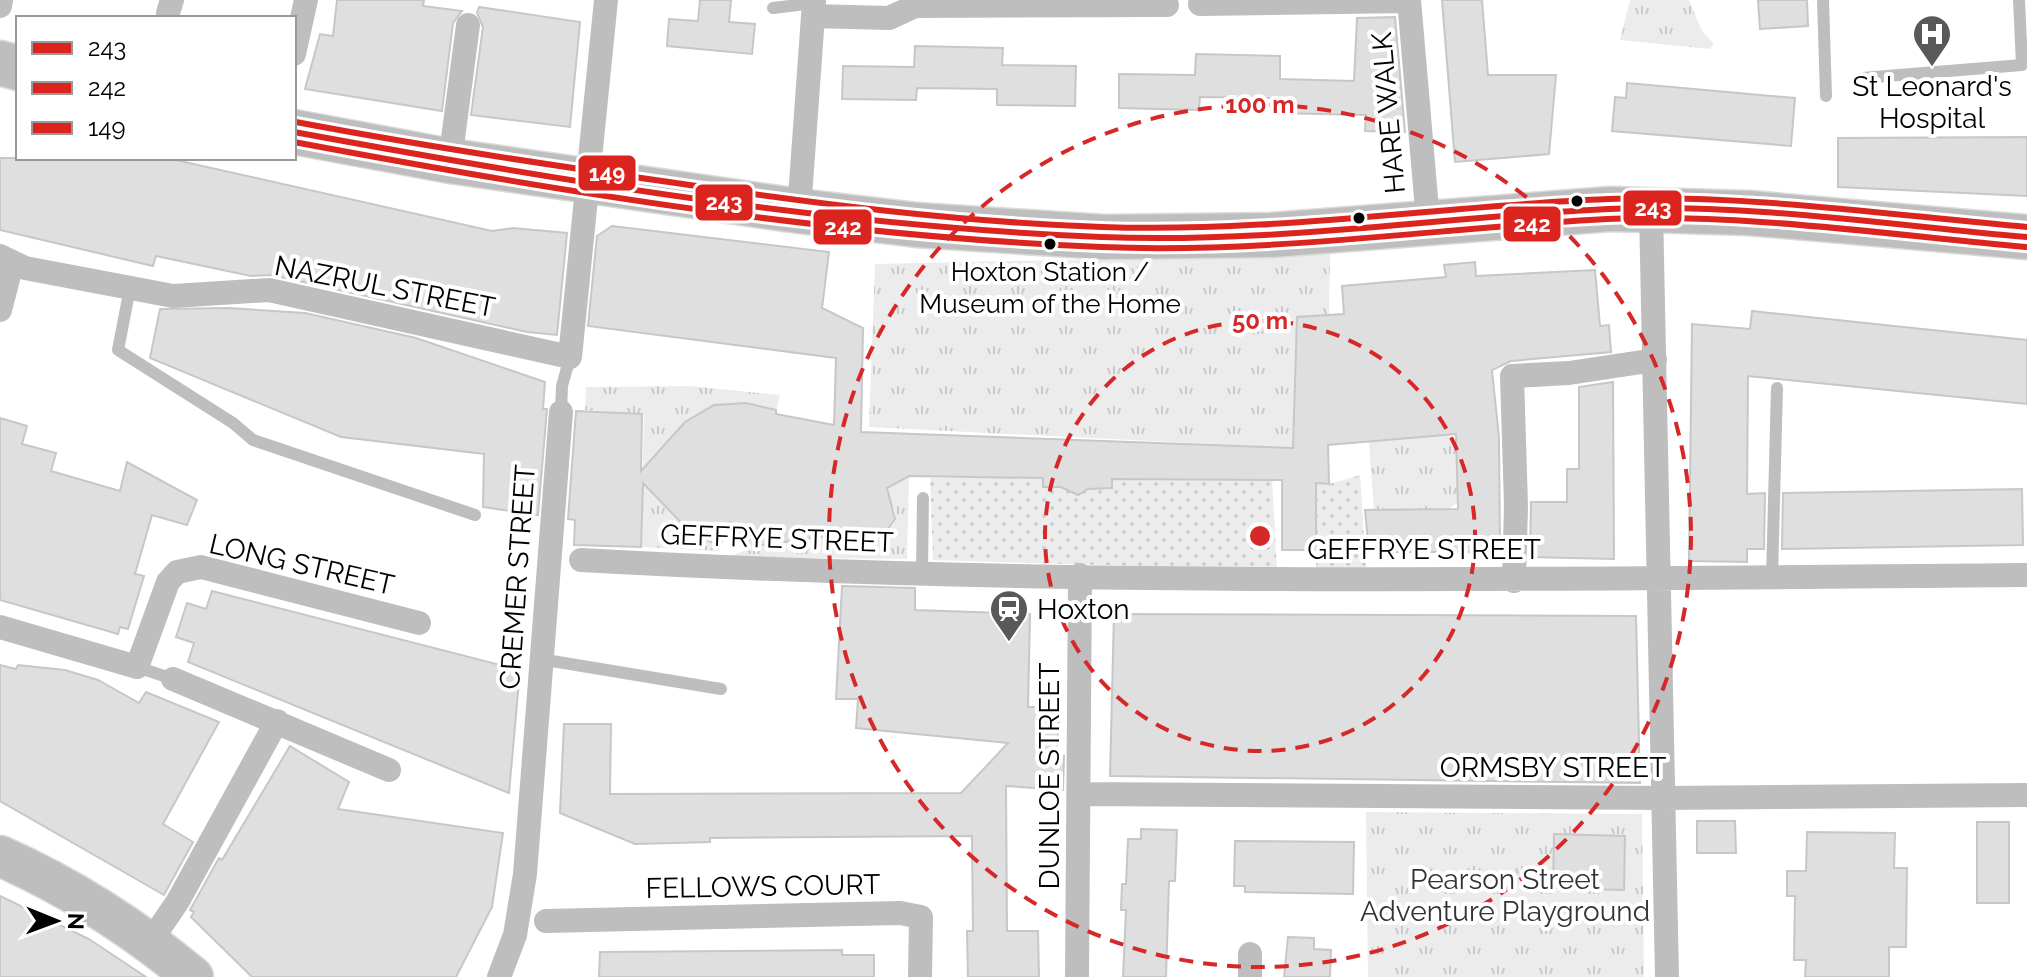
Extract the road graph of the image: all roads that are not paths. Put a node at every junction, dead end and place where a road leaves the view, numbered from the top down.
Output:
1 (1, 0) edge
2 (306, 0) edge
3 (606, 0) edge
4 (1823, 0) edge
5 (2019, 0) edge
6 (1409, 1) edge
7 (1247, 2) edge
8 (1200, 4) dead end
9 (1167, 5) dead end
10 (0, 6) edge
11 (813, 6) edge
12 (903, 6) edge
13 (773, 8) dead end
14 (468, 25) dead end
15 (296, 45) edge
16 (1862, 78) dead end
17 (1826, 96) dead end
18 (296, 132) edge
19 (450, 161) junction
20 (586, 180) junction
21 (1651, 209) junction
22 (799, 211) junction
23 (1428, 221) junction
24 (2027, 237) edge
25 (6, 260) edge
26 (130, 288) junction
27 (0, 310) edge
28 (570, 357) junction
29 (1655, 360) junction
30 (1777, 388) dead end
31 (561, 412) joint
32 (923, 498) dead end
33 (475, 515) dead end
34 (581, 560) dead end
35 (912, 572) junction
36 (1080, 575) junction
37 (2027, 575) edge
38 (1657, 577) junction
39 (1772, 577) junction
40 (1514, 581) junction
41 (419, 623) dead end
42 (0, 627) edge
43 (540, 659) junction
44 (137, 667) junction
45 (173, 679) joint
46 (721, 689) dead end
47 (277, 721) junction
48 (389, 770) dead end
49 (1079, 794) junction
50 (2027, 795) edge
51 (1662, 798) junction
52 (1, 860) edge
53 (546, 921) joint
54 (518, 923) junction
55 (150, 942) junction
56 (193, 977) edge
57 (499, 977) edge
58 (920, 977) edge
59 (1077, 977) edge
60 (1667, 977) edge

1 - 10 street
2 - 15 street
3 - 20 street, CREMER STREET
4 - 17 lane
5 - 16 lane
6 - 7 street
6 - 23 street, HARE WALK
7 - 8 street
9 - 12 street
11 - 12 street
11 - 13 lane
11 - 22 street
14 - 19 street
18 - 19 highway
19 - 20 highway
20 - 22 highway
20 - 28 street, CREMER STREET
21 - 23 highway
21 - 24 highway
21 - 29 street
22 - 23 highway
25 - 26 street, NAZRUL STREET
25 - 27 street
26 - 28 street, NAZRUL STREET
26 - 33 lane
28 - 31 lane, CREMER STREET
29 - 38 street
29 - 40 street
30 - 39 lane
31 - 43 street, CREMER STREET
32 - 35 lane
34 - 35 street, GEFFRYE STREET
35 - 36 street, GEFFRYE STREET
36 - 40 street, GEFFRYE STREET
36 - 49 street, DUNLOE STREET
37 - 39 street, GEFFRYE STREET
38 - 39 street, GEFFRYE STREET
38 - 40 street, GEFFRYE STREET
38 - 51 street
41 - 44 street, LONG STREET
42 - 44 street
43 - 46 lane
43 - 54 street, CREMER STREET
44 - 45 lane
45 - 47 street
47 - 48 street
47 - 55 street
49 - 51 street, ORMSBY STREET
49 - 59 street, DUNLOE STREET
50 - 51 street, ORMSBY STREET
51 - 60 street
52 - 55 main road
53 - 54 lane
53 - 58 street, FELLOWS COURT
54 - 57 street, CREMER STREET
55 - 56 main road

